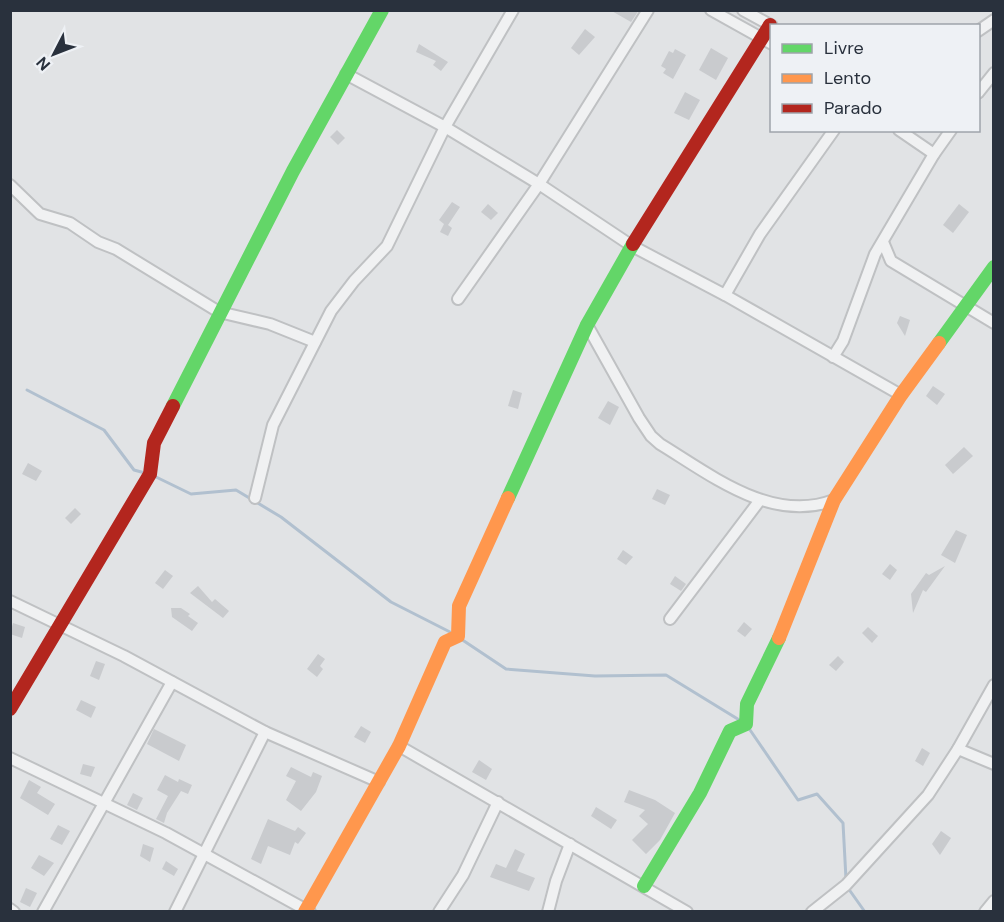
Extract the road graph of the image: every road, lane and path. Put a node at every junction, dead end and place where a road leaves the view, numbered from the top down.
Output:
1 (382, 10) edge
2 (513, 10) edge
3 (648, 10) edge
4 (711, 10) edge
5 (743, 10) edge
6 (993, 20) edge
7 (770, 24) edge
8 (980, 30) edge
9 (766, 41) edge
10 (993, 73) edge
11 (346, 74) junction
12 (980, 90) edge
13 (445, 127) junction
14 (833, 132) edge
15 (902, 132) edge
16 (950, 132) edge
17 (934, 154) junction
18 (539, 183) junction
19 (10, 185) edge
20 (883, 242) junction
21 (632, 246) junction
22 (891, 261) junction
23 (870, 266) junction
24 (993, 267) edge
25 (725, 295) junction
26 (458, 299) dead end
27 (965, 305) junction
28 (219, 312) junction
29 (993, 324) edge
30 (587, 325) junction
31 (315, 342) junction
32 (833, 357) junction
33 (902, 395) junction
34 (255, 498) dead end
35 (760, 500) junction
36 (834, 500) junction
37 (10, 601) edge
38 (670, 619) dead end
39 (58, 625) junction
40 (172, 682) junction
41 (993, 685) edge
42 (10, 709) edge
43 (265, 732) junction
44 (399, 746) junction
45 (958, 749) junction
46 (10, 758) edge
47 (993, 764) edge
48 (379, 782) junction
49 (103, 802) junction
50 (498, 802) junction
51 (570, 844) junction
52 (204, 853) junction
53 (644, 886) junction
54 (993, 901) edge
55 (307, 911) edge
56 (43, 912) edge
57 (175, 912) edge
58 (439, 912) edge
59 (548, 912) edge
60 (687, 912) edge
61 (812, 912) edge
62 (985, 912) edge

1 - 11 street
2 - 13 street
3 - 18 street
4 - 9 street
5 - 7 street
6 - 8 street
9 - 21 street
10 - 12 street
11 - 13 street
11 - 28 street
13 - 18 street
13 - 31 street
14 - 25 street
15 - 17 street
16 - 17 street
17 - 20 street
18 - 21 street
18 - 26 street
19 - 28 street
20 - 22 street
20 - 23 street
21 - 25 street
21 - 30 street
22 - 23 street
22 - 27 street
23 - 32 street
24 - 27 street
25 - 32 street
27 - 29 street
27 - 33 street
28 - 31 street
28 - 39 street
30 - 35 street
30 - 44 street
31 - 34 street
32 - 33 street
33 - 36 street
35 - 36 street
35 - 38 street
36 - 53 street
37 - 39 street
39 - 40 street
39 - 42 street
40 - 43 street
40 - 49 street
41 - 45 street
43 - 48 street
43 - 52 street
44 - 48 street
44 - 50 street
45 - 47 street
45 - 61 street
46 - 49 street
48 - 55 street
49 - 52 street
49 - 56 street
50 - 51 street
50 - 58 street
51 - 53 street
51 - 59 street
52 - 55 street
52 - 57 street
53 - 60 street
54 - 62 street

